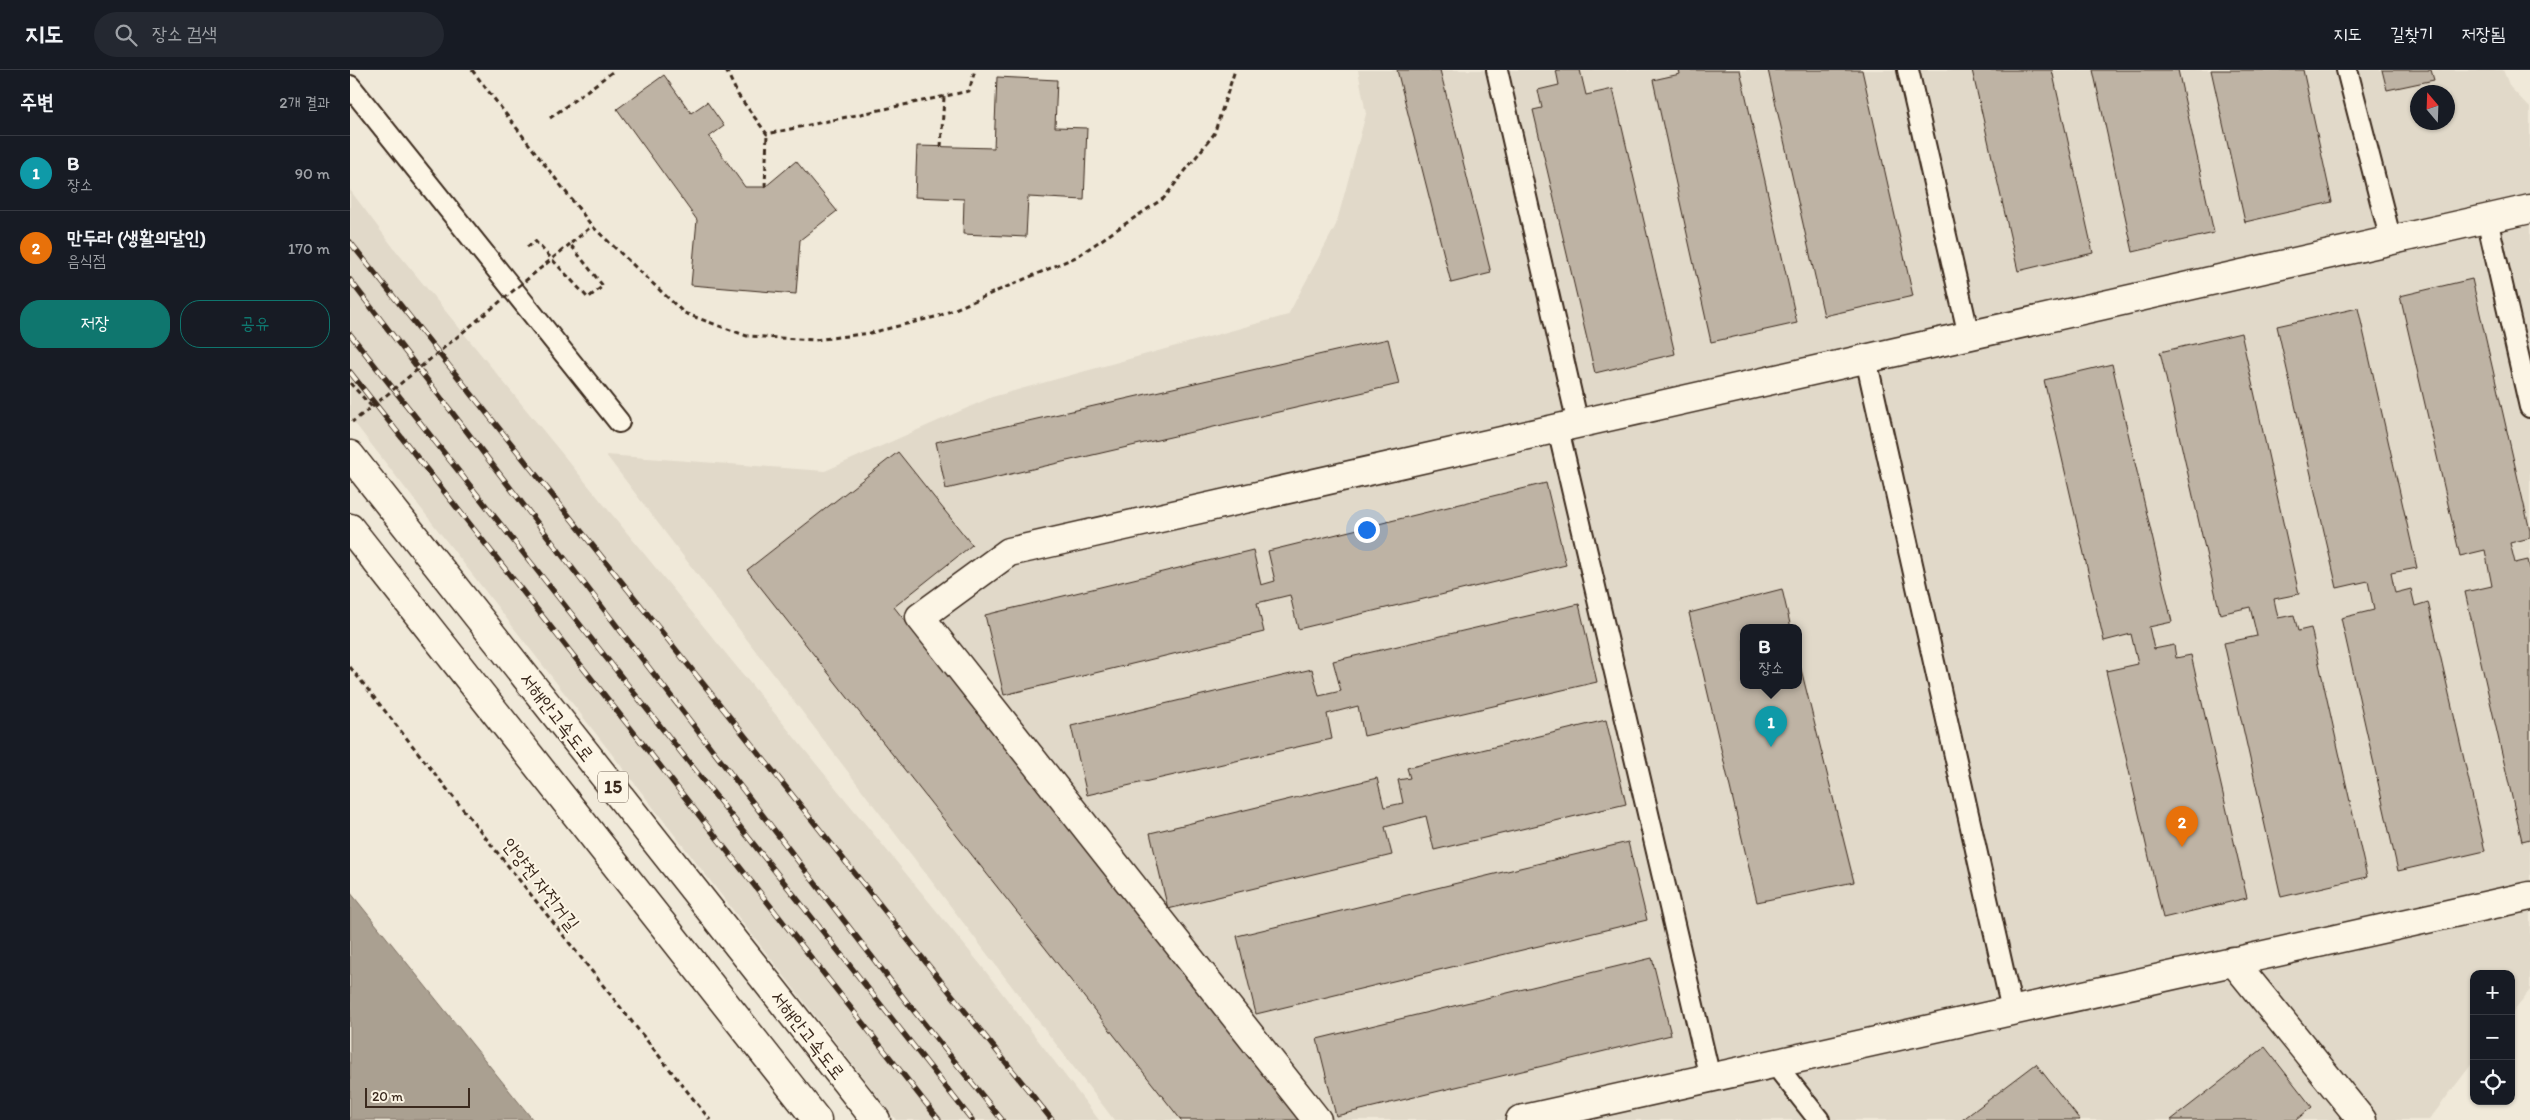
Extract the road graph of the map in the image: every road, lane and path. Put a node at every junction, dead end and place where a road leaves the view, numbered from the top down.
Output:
1 (472, 70) edge
2 (614, 70) edge
3 (726, 70) edge
4 (975, 70) edge
5 (1235, 70) edge
6 (1496, 70) edge
7 (1908, 70) edge
8 (2346, 70) edge
9 (350, 86) edge
10 (944, 97) junction
11 (550, 118) dead end
12 (766, 134) junction
13 (942, 147) dead end
14 (765, 187) dead end
15 (2530, 209) edge
16 (2488, 219) junction
17 (592, 226) junction
18 (2391, 241) junction
19 (570, 244) junction
20 (527, 247) dead end
21 (1969, 336) junction
22 (1866, 359) junction
23 (350, 382) edge
24 (372, 406) junction
25 (2530, 407) edge
26 (356, 419) dead end
27 (619, 422) dead end
28 (1568, 426) junction
29 (350, 455) edge
30 (350, 528) edge
31 (350, 667) edge
32 (2530, 896) edge
33 (2233, 962) junction
34 (2012, 1010) junction
35 (1775, 1064) junction
36 (1710, 1078) junction
37 (710, 1120) edge
38 (817, 1120) edge
39 (876, 1120) edge
40 (1317, 1120) edge
41 (1520, 1120) edge
42 (1818, 1120) edge
43 (2362, 1120) edge

1 - 17 path
2 - 11 path
3 - 12 path
4 - 10 path
5 - 17 path
6 - 28 lane
7 - 21 lane
8 - 18 lane
9 - 27 lane
10 - 12 path
10 - 13 path
12 - 14 path
15 - 16 main road
16 - 18 main road
16 - 25 lane
17 - 19 path
18 - 21 main road
19 - 20 path
19 - 24 path, bridge
21 - 22 main road
22 - 28 main road
22 - 34 lane
23 - 24 path
24 - 26 path
28 - 36 lane
28 - 40 main road
29 - 39 main road, 서해안고속도로 / 15
30 - 38 main road, 15
31 - 37 path, 안양천 자전거길
32 - 33 main road
33 - 34 main road
33 - 43 main road
34 - 35 main road
35 - 36 main road
35 - 42 lane
36 - 41 main road

